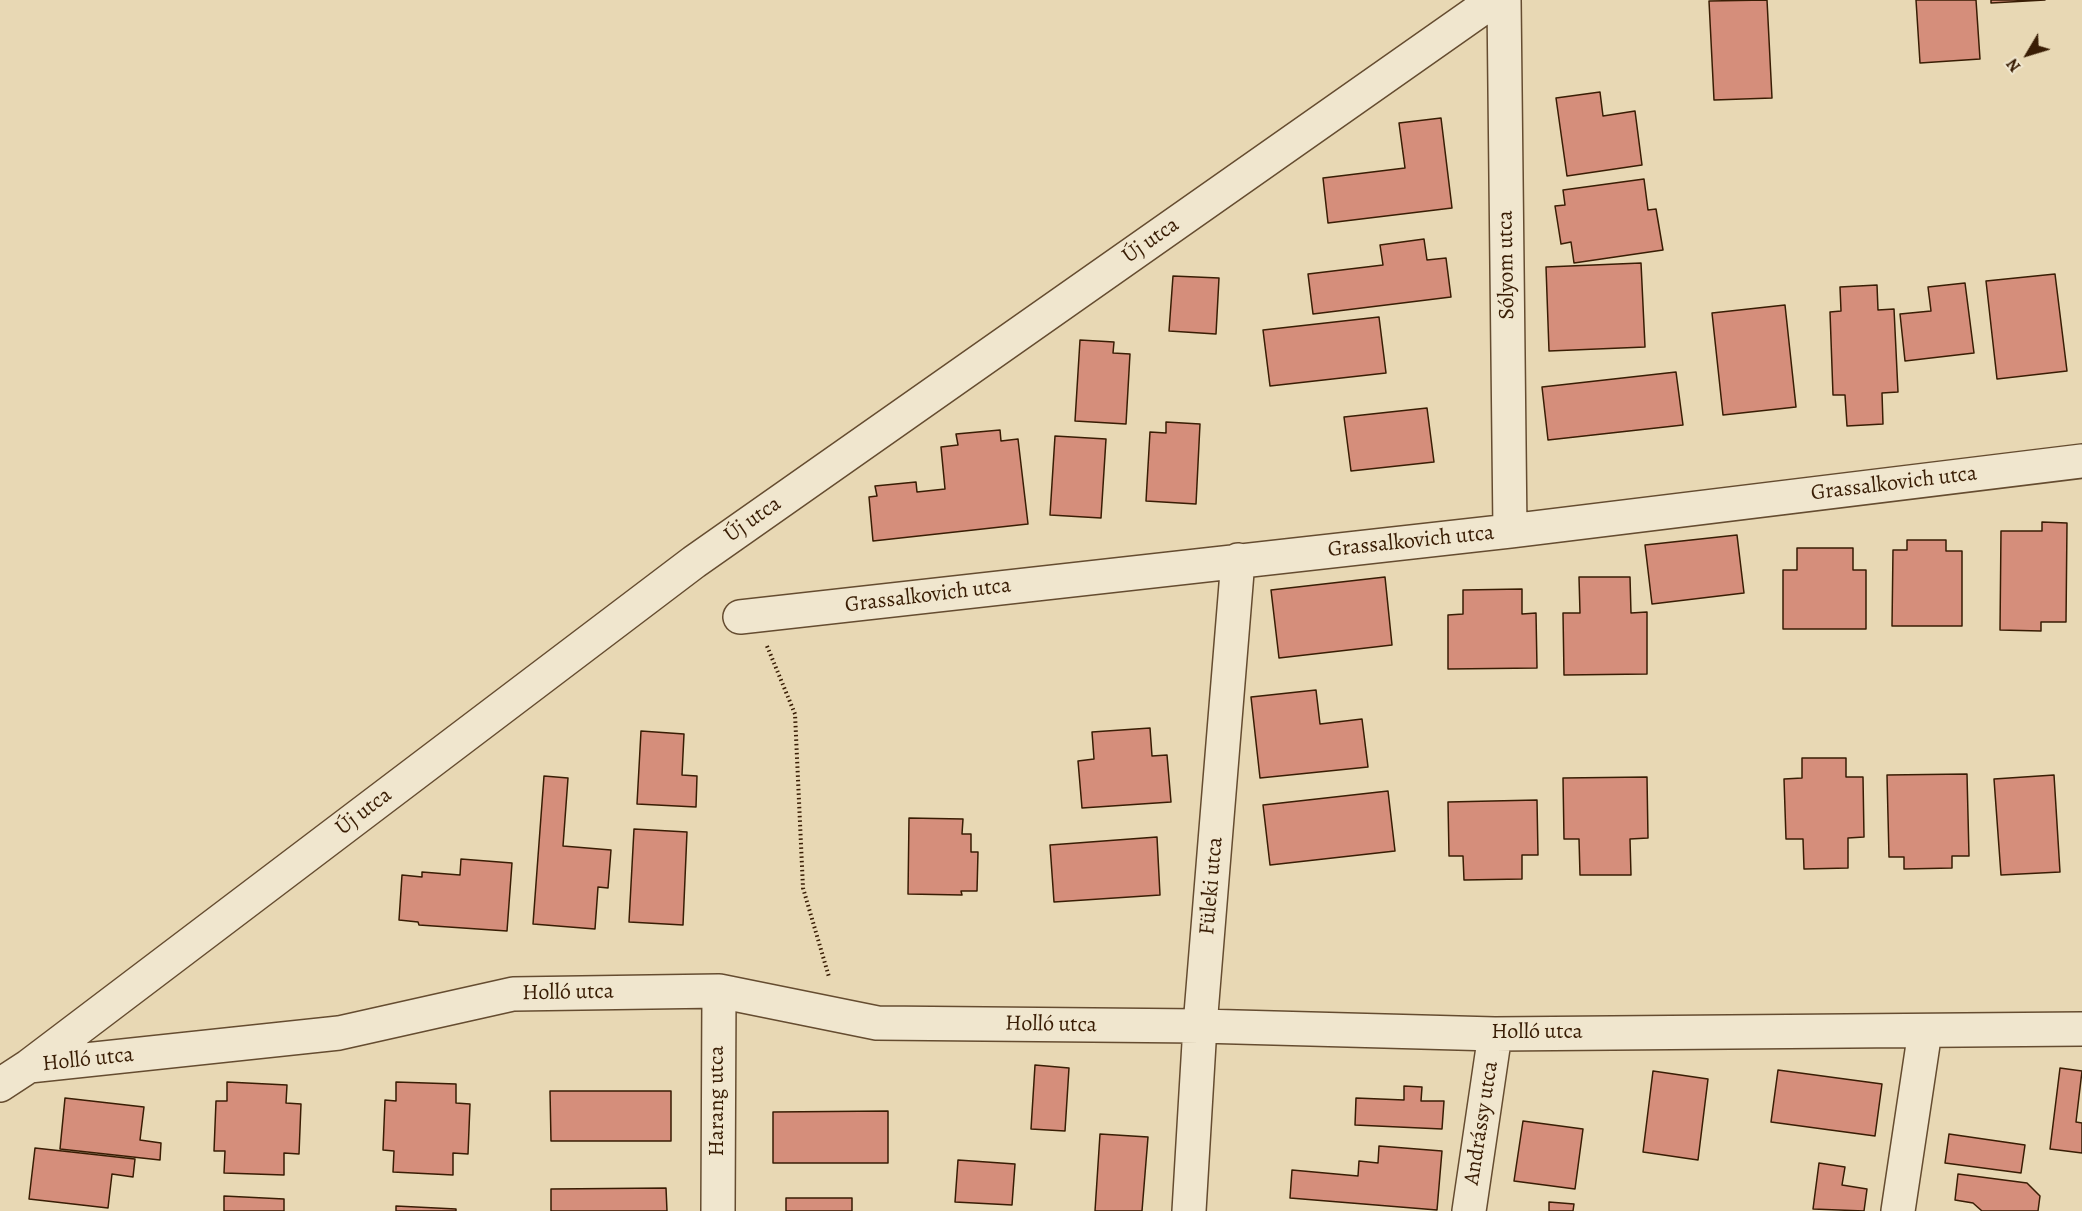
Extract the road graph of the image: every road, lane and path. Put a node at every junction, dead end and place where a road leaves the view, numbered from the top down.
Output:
1 (1494, 0) edge
2 (1504, 0) edge
3 (2082, 461) edge
4 (1510, 531) junction
5 (1238, 560) junction
6 (740, 617) joint
7 (836, 983) dead end
8 (718, 991) junction
9 (1200, 1026) junction
10 (2082, 1029) edge
11 (1925, 1031) junction
12 (1495, 1034) junction
13 (29, 1066) junction
14 (0, 1085) edge
15 (718, 1211) edge
16 (1189, 1211) edge
17 (1469, 1211) edge
18 (1898, 1211) edge

1 - 13 street, Új utca
2 - 4 street, Sólyom utca
3 - 4 street, Grassalkovich utca
4 - 5 street, Grassalkovich utca
5 - 6 street, Grassalkovich utca
5 - 9 street, Füleki utca
6 - 7 path
8 - 9 street, Holló utca
8 - 13 street, Holló utca
8 - 15 street, Harang utca
9 - 12 street, Holló utca
9 - 16 street, Füleki utca
10 - 11 street, Holló utca
11 - 12 street, Holló utca
11 - 18 street
12 - 17 street, Andrássy utca
13 - 14 street, Új utca

